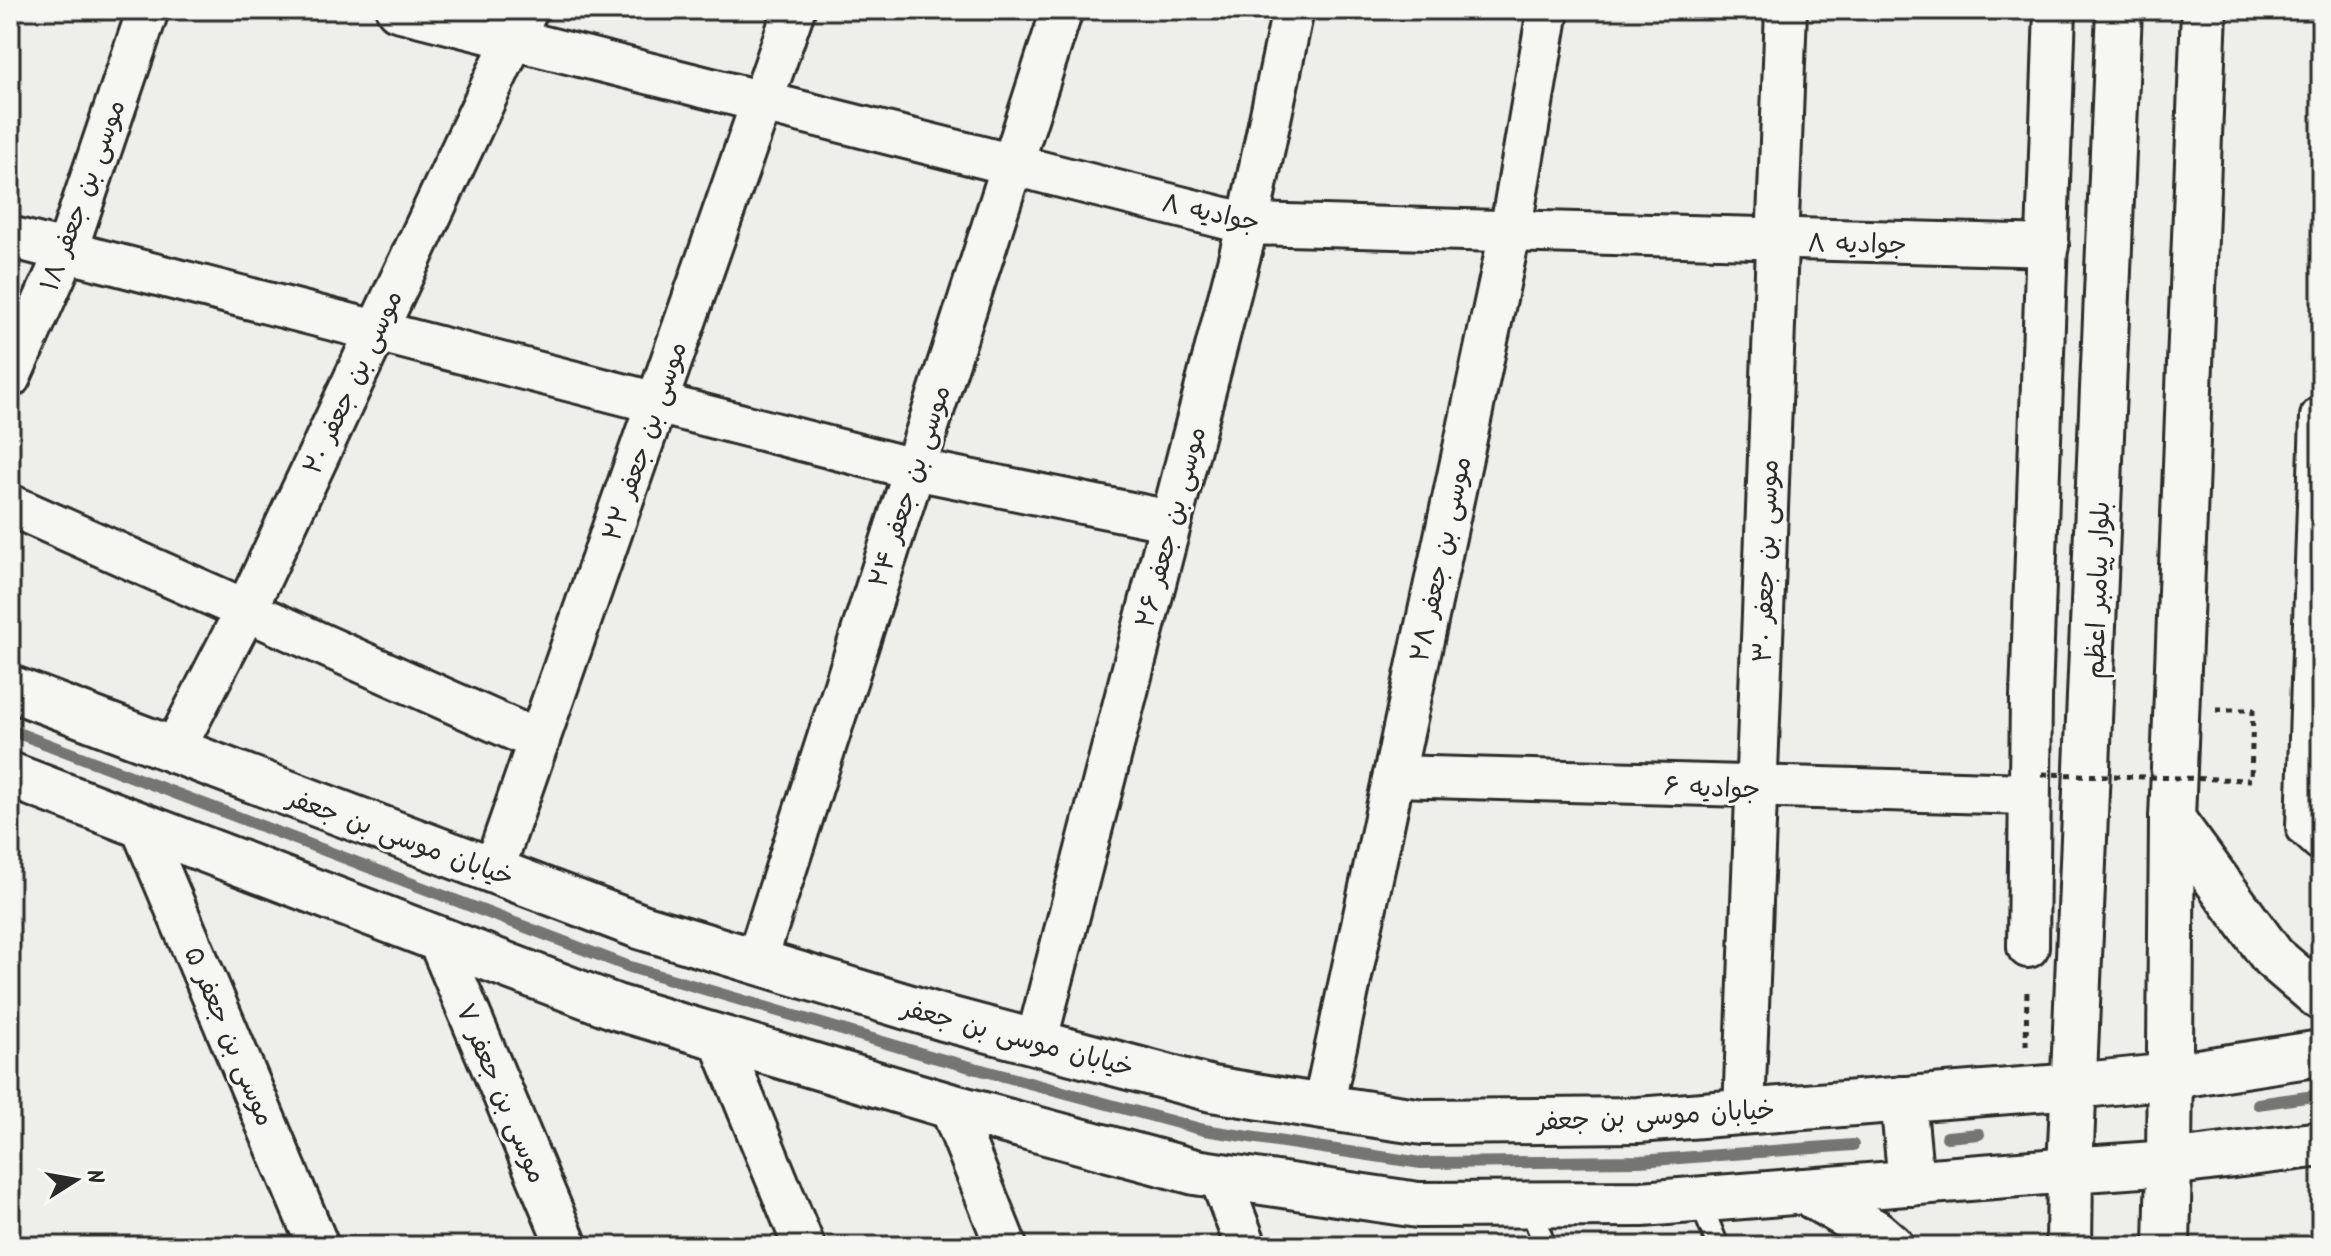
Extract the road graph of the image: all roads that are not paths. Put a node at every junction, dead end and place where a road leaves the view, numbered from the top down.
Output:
1 (148, 10) edge
2 (397, 10) edge
3 (794, 10) edge
4 (1062, 10) edge
5 (1293, 10) edge
6 (1548, 10) edge
7 (1786, 10) edge
8 (2055, 10) edge
9 (2119, 10) edge
10 (2204, 10) edge
11 (520, 24) edge
12 (762, 102) junction
13 (1012, 165) junction
14 (1248, 224) junction
15 (1510, 233) junction
16 (10, 237) edge
17 (1778, 241) junction
18 (2048, 246) junction
19 (67, 249) junction
20 (377, 329) junction
21 (10, 377) edge
22 (657, 402) junction
23 (2321, 417) edge
24 (914, 469) junction
25 (10, 505) edge
26 (1171, 521) junction
27 (246, 610) junction
28 (2317, 644) edge
29 (10, 688) edge
30 (539, 741) junction
31 (173, 752) junction
32 (10, 775) edge
33 (1394, 776) junction
34 (2036, 784) junction
35 (1756, 789) junction
36 (2172, 819) junction
37 (141, 826) junction
38 (2321, 840) edge
39 (493, 871) junction
40 (438, 939) junction
41 (2028, 947) road end
42 (756, 962) junction
43 (2321, 998) edge
44 (719, 1038) junction
45 (1036, 1043) junction
46 (2321, 1053) edge
47 (2172, 1076) junction
48 (2074, 1086) junction
49 (1903, 1099) junction
50 (950, 1106) junction
51 (1323, 1107) junction
52 (1744, 1112) junction
53 (2321, 1144) edge
54 (2169, 1163) junction
55 (2070, 1170) junction
56 (1219, 1175) junction
57 (1911, 1183) junction
58 (1804, 1191) junction
59 (1699, 1199) junction
60 (1529, 1205) junction
61 (318, 1246) edge
62 (567, 1246) edge
63 (804, 1246) edge
64 (1006, 1246) edge
65 (1246, 1246) edge
66 (1545, 1246) edge
67 (1718, 1246) edge
68 (1891, 1246) edge
69 (2069, 1246) edge
70 (2167, 1246) edge

1 - 19 street, موسی بن جعفر ۱۸
2 - 11 street, جوادیه ۸
3 - 12 street, موسی بن جعفر ۲۲
4 - 13 street, موسی بن جعفر ۲۴
5 - 14 street, موسی بن جعفر ۲۶
6 - 15 street, موسی بن جعفر ۲۸
7 - 17 street, موسی بن جعفر ۳۰
8 - 18 street
9 - 48 main road, بلوار پیامبر اعظم
10 - 36 main road
11 - 12 street, جوادیه ۸
11 - 20 street, موسی بن جعفر ۲۰
12 - 13 street, جوادیه ۸
12 - 22 street, موسی بن جعفر ۲۲
13 - 14 street, جوادیه ۸
13 - 24 street, موسی بن جعفر ۲۴
14 - 15 street, جوادیه ۸
14 - 26 street, موسی بن جعفر ۲۶
15 - 17 street, جوادیه ۸
15 - 33 street, موسی بن جعفر ۲۸
16 - 19 street
17 - 18 street, جوادیه ۸
17 - 35 street, موسی بن جعفر ۳۰
18 - 34 street
19 - 20 street
19 - 21 street, موسی بن جعفر ۱۸
20 - 22 street
20 - 27 street, موسی بن جعفر ۲۰
22 - 24 street
22 - 30 street, موسی بن جعفر ۲۲
23 - 28 street
24 - 26 street
24 - 42 street, موسی بن جعفر ۲۴
25 - 27 street
26 - 45 street, موسی بن جعفر ۲۶
27 - 30 street
27 - 31 street, موسی بن جعفر ۲۰
28 - 38 street
29 - 31 main road, خیابان موسی بن جعفر
30 - 39 street, موسی بن جعفر ۲۲
31 - 39 main road, خیابان موسی بن جعفر
32 - 37 main road
33 - 35 street, جوادیه ۶
33 - 51 street, موسی بن جعفر ۲۸
34 - 35 street, جوادیه ۶
34 - 41 street
35 - 52 street, موسی بن جعفر ۳۰
36 - 43 main road
36 - 47 main road
37 - 40 main road
37 - 61 street, موسی بن جعفر ۵
39 - 42 main road, خیابان موسی بن جعفر
40 - 44 main road
40 - 62 street, موسی بن جعفر ۷
42 - 45 main road, خیابان موسی بن جعفر
44 - 50 main road
44 - 63 street
45 - 51 main road, خیابان موسی بن جعفر
46 - 47 main road, خیابان موسی بن جعفر
47 - 48 main road, خیابان موسی بن جعفر
47 - 54 main road
48 - 49 main road, خیابان موسی بن جعفر
48 - 55 main road, بلوار پیامبر اعظم
49 - 52 main road, خیابان موسی بن جعفر
49 - 57 main road
50 - 56 main road
50 - 64 street
51 - 52 main road, خیابان موسی بن جعفر
53 - 54 main road
54 - 55 main road
54 - 70 main road
55 - 57 main road
55 - 69 main road, بلوار پیامبر اعظم
56 - 60 main road
56 - 65 street
57 - 58 main road
58 - 59 main road
58 - 68 main road
59 - 60 main road
59 - 67 lane
60 - 66 lane

